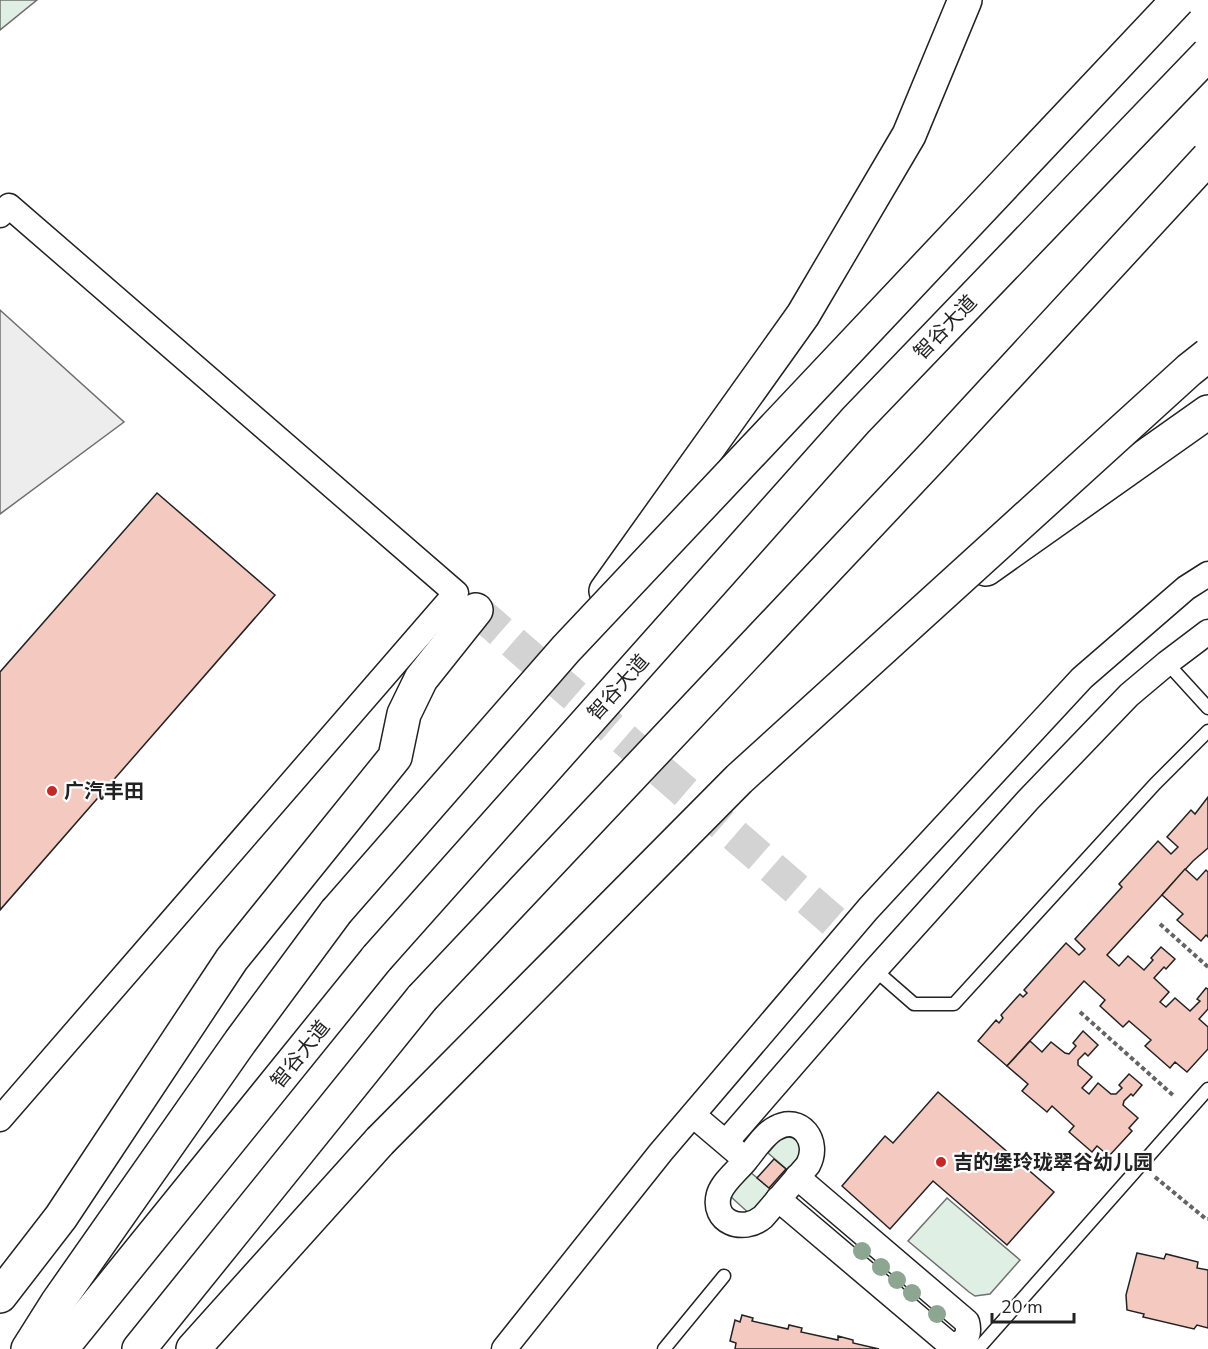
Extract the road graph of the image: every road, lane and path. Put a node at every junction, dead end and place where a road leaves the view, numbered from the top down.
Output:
1 (965, 0) edge
2 (1178, 0) edge
3 (1208, 54) edge
4 (1208, 158) edge
5 (0, 215) edge
6 (1208, 355) edge
7 (1208, 412) edge
8 (1208, 574) edge
9 (466, 602) junction
10 (916, 619) junction
11 (1208, 632) edge
12 (566, 649) junction
13 (1167, 663) junction
14 (1208, 708) edge
15 (1208, 731) edge
16 (1160, 924) dead end
17 (1208, 967) edge
18 (875, 970) junction
19 (1080, 1012) dead end
20 (1208, 1089) edge
21 (1189, 1110) junction
22 (693, 1115) junction
23 (0, 1119) edge
24 (726, 1142) junction
25 (746, 1160) junction
26 (1141, 1165) junction
27 (797, 1177) junction
28 (778, 1199) junction
29 (1208, 1219) edge
30 (724, 1276) dead end
31 (0, 1296) edge
32 (966, 1339) junction
33 (28, 1349) edge
34 (61, 1349) edge
35 (139, 1349) edge
36 (194, 1349) edge
37 (504, 1349) edge
38 (664, 1349) edge

1 - 12 main road, bridge
2 - 12 main road, bridge
3 - 34 main road, 智谷大道, bridge
4 - 35 main road, bridge
5 - 9 street
6 - 10 main road, bridge
7 - 10 main road, bridge
8 - 22 street
9 - 23 street
9 - 31 main road
10 - 36 main road, bridge
11 - 13 street
12 - 33 main road, bridge
13 - 14 lane
13 - 18 street
15 - 18 lane
16 - 17 path
18 - 24 street
19 - 21 path
20 - 21 lane
21 - 26 lane
22 - 24 street
22 - 37 street
24 - 25 street
25 - 27 street
25 - 28 street
26 - 29 path
26 - 32 lane
27 - 28 street
27 - 32 street
28 - 32 street
30 - 38 lane

